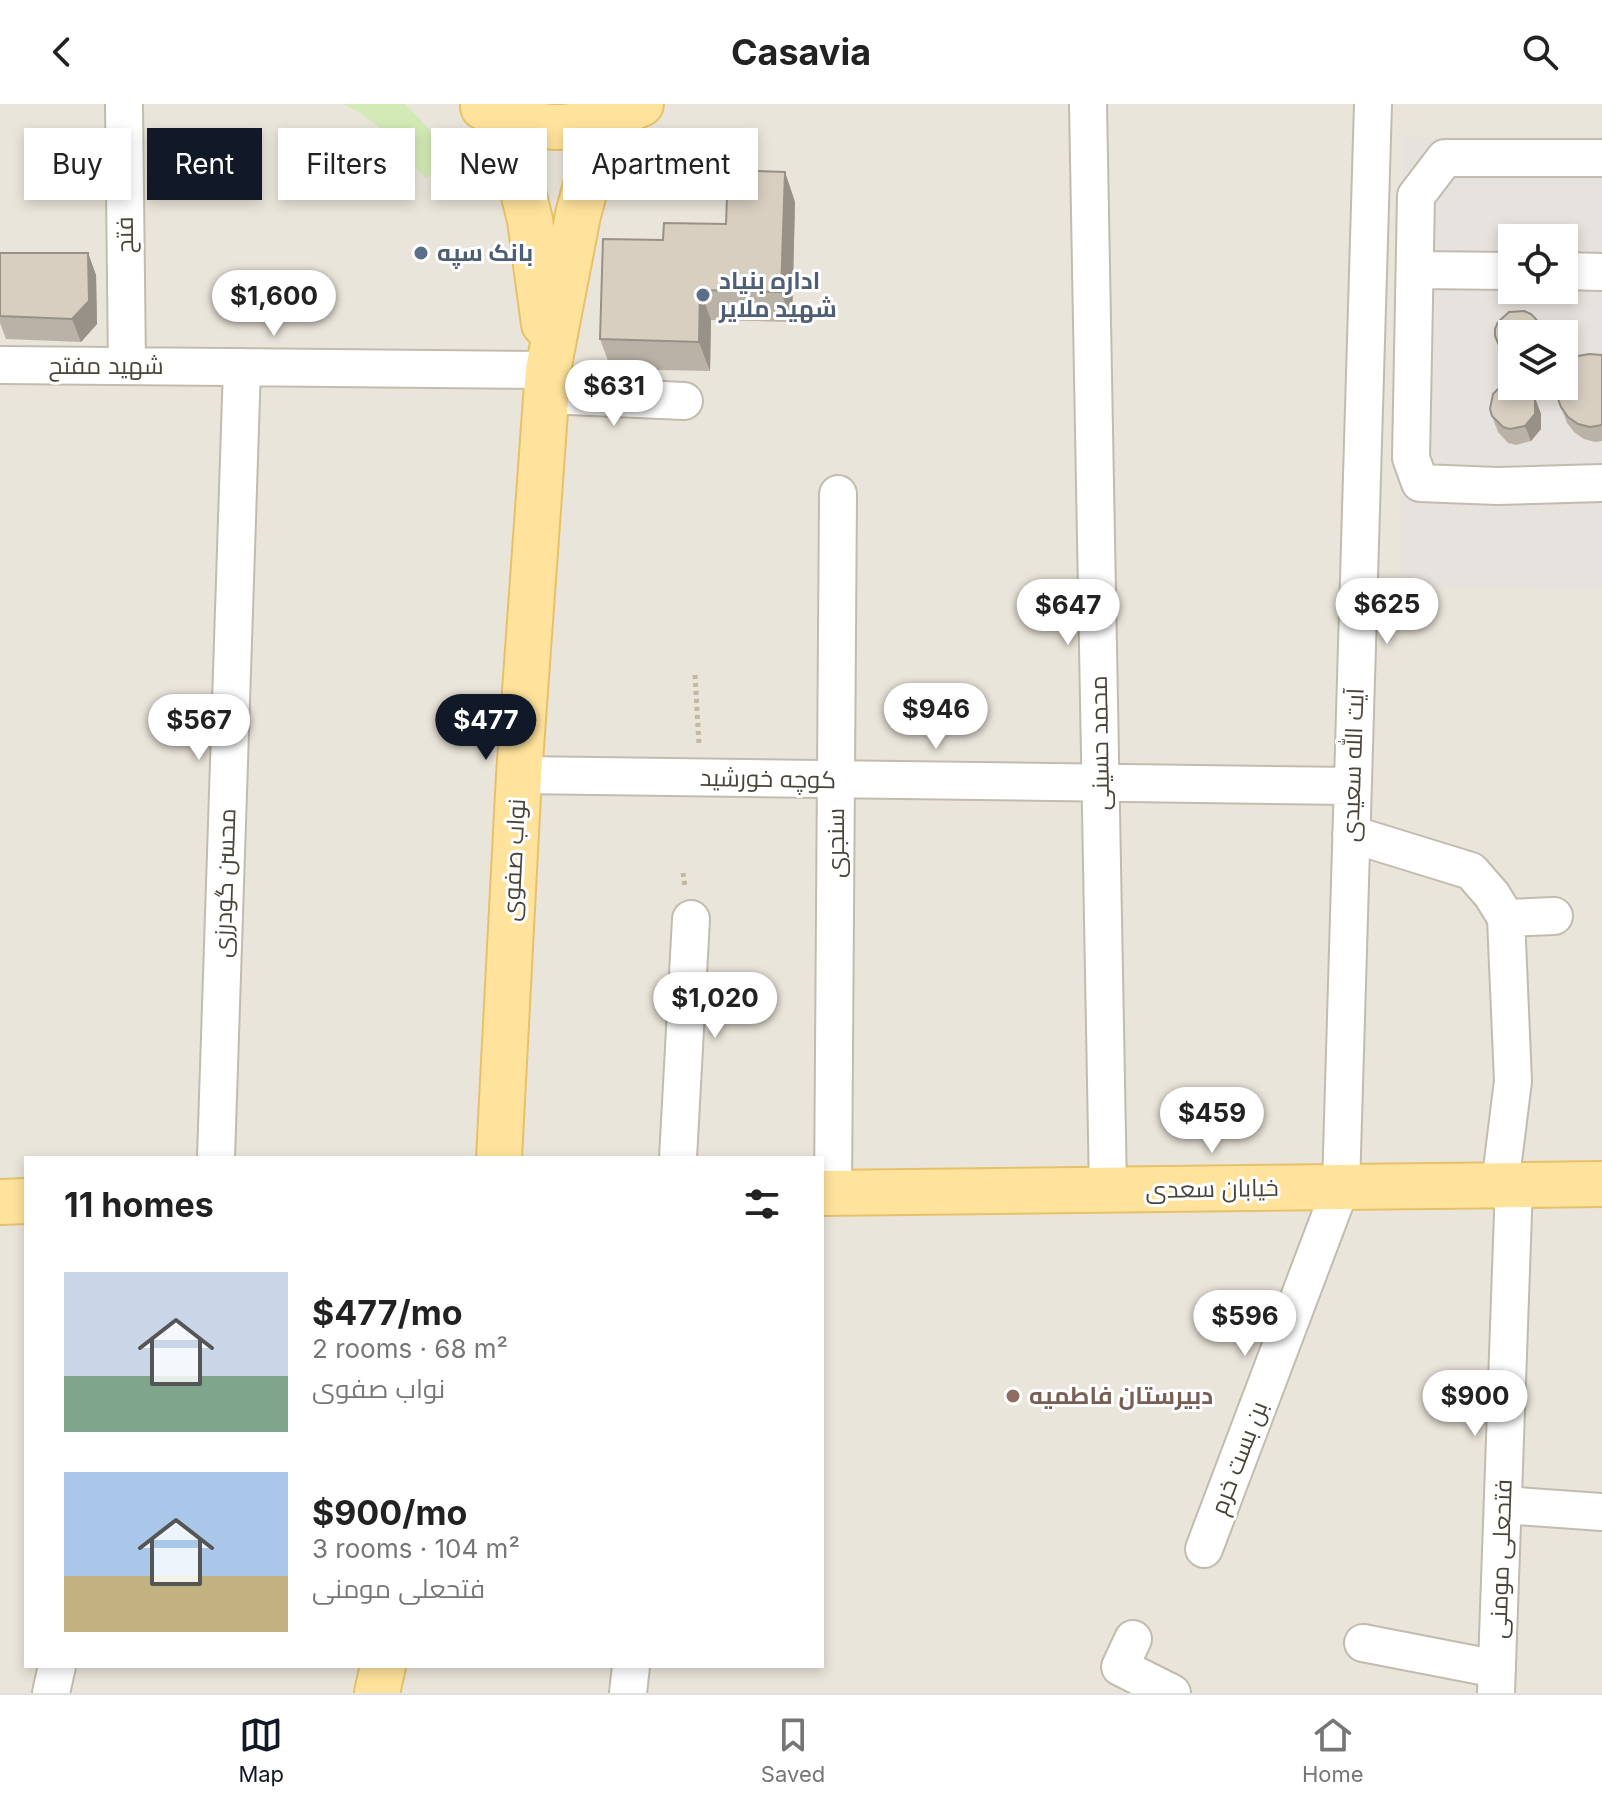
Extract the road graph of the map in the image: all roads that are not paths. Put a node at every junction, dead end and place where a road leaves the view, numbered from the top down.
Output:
1 (124, 104) edge
2 (1088, 104) edge
3 (1373, 104) edge
4 (491, 111) edge
5 (622, 112) edge
6 (1602, 158) edge
7 (1416, 270) junction
8 (1498, 271) edge
9 (1578, 271) edge
10 (1602, 272) edge
11 (0, 365) edge
12 (127, 366) junction
13 (242, 367) junction
14 (547, 382) junction
15 (684, 401) dead end
16 (1602, 483) edge
17 (838, 494) dead end
18 (519, 775) junction
19 (836, 780) junction
20 (1101, 783) junction
21 (1353, 786) junction
22 (1351, 834) junction
23 (1554, 916) dead end
24 (1506, 918) junction
25 (691, 919) dead end
26 (216, 1156) edge
27 (499, 1156) edge
28 (678, 1156) edge
29 (1602, 1184) edge
30 (1507, 1185) junction
31 (1341, 1187) junction
32 (1108, 1190) junction
33 (828, 1192) edge
34 (24, 1201) edge
35 (0, 1202) edge
36 (1503, 1505) junction
37 (1602, 1512) edge
38 (1204, 1549) dead end
39 (1133, 1639) dead end
40 (1363, 1643) dead end
41 (57, 1668) edge
42 (383, 1668) edge
43 (631, 1668) edge
44 (1496, 1681) edge
45 (51, 1693) edge
46 (377, 1693) edge
47 (628, 1693) edge
48 (1172, 1693) edge

1 - 12 street, فتح
2 - 20 street, محمد حسینی
3 - 21 street, آیت الله سعیدی
4 - 5 main road
4 - 14 main road
5 - 14 main road
6 - 7 street
7 - 8 street
7 - 16 street
9 - 10 street
11 - 12 street, شهید مفتح
12 - 13 street, شهید مفتح
13 - 14 street, شهید مفتح
13 - 26 street, محسن گودرزی
14 - 15 street, شهید مفتح
14 - 18 main road, نواب صفوی
17 - 19 street, سنجری
18 - 19 street, کوچه خورشید
18 - 27 main road, نواب صفوی
19 - 20 street, کوچه خورشید
19 - 33 street, سنجری
20 - 21 street, کوچه خورشید
20 - 32 street, محمد حسینی
21 - 22 street, آیت الله سعیدی
22 - 24 street
22 - 31 street, آیت الله سعیدی
23 - 24 street
24 - 30 street, فتحعلی مومنی
25 - 28 street
29 - 30 main road, خیابان سعدی
30 - 31 main road, خیابان سعدی
30 - 36 street, فتحعلی مومنی
31 - 32 main road, خیابان سعدی
31 - 38 street, بن بست خرم
32 - 33 main road, خیابان سعدی
34 - 35 main road
36 - 37 street
36 - 44 street, فتحعلی مومنی
39 - 48 street
40 - 44 street
41 - 45 street
42 - 46 main road
43 - 47 street

